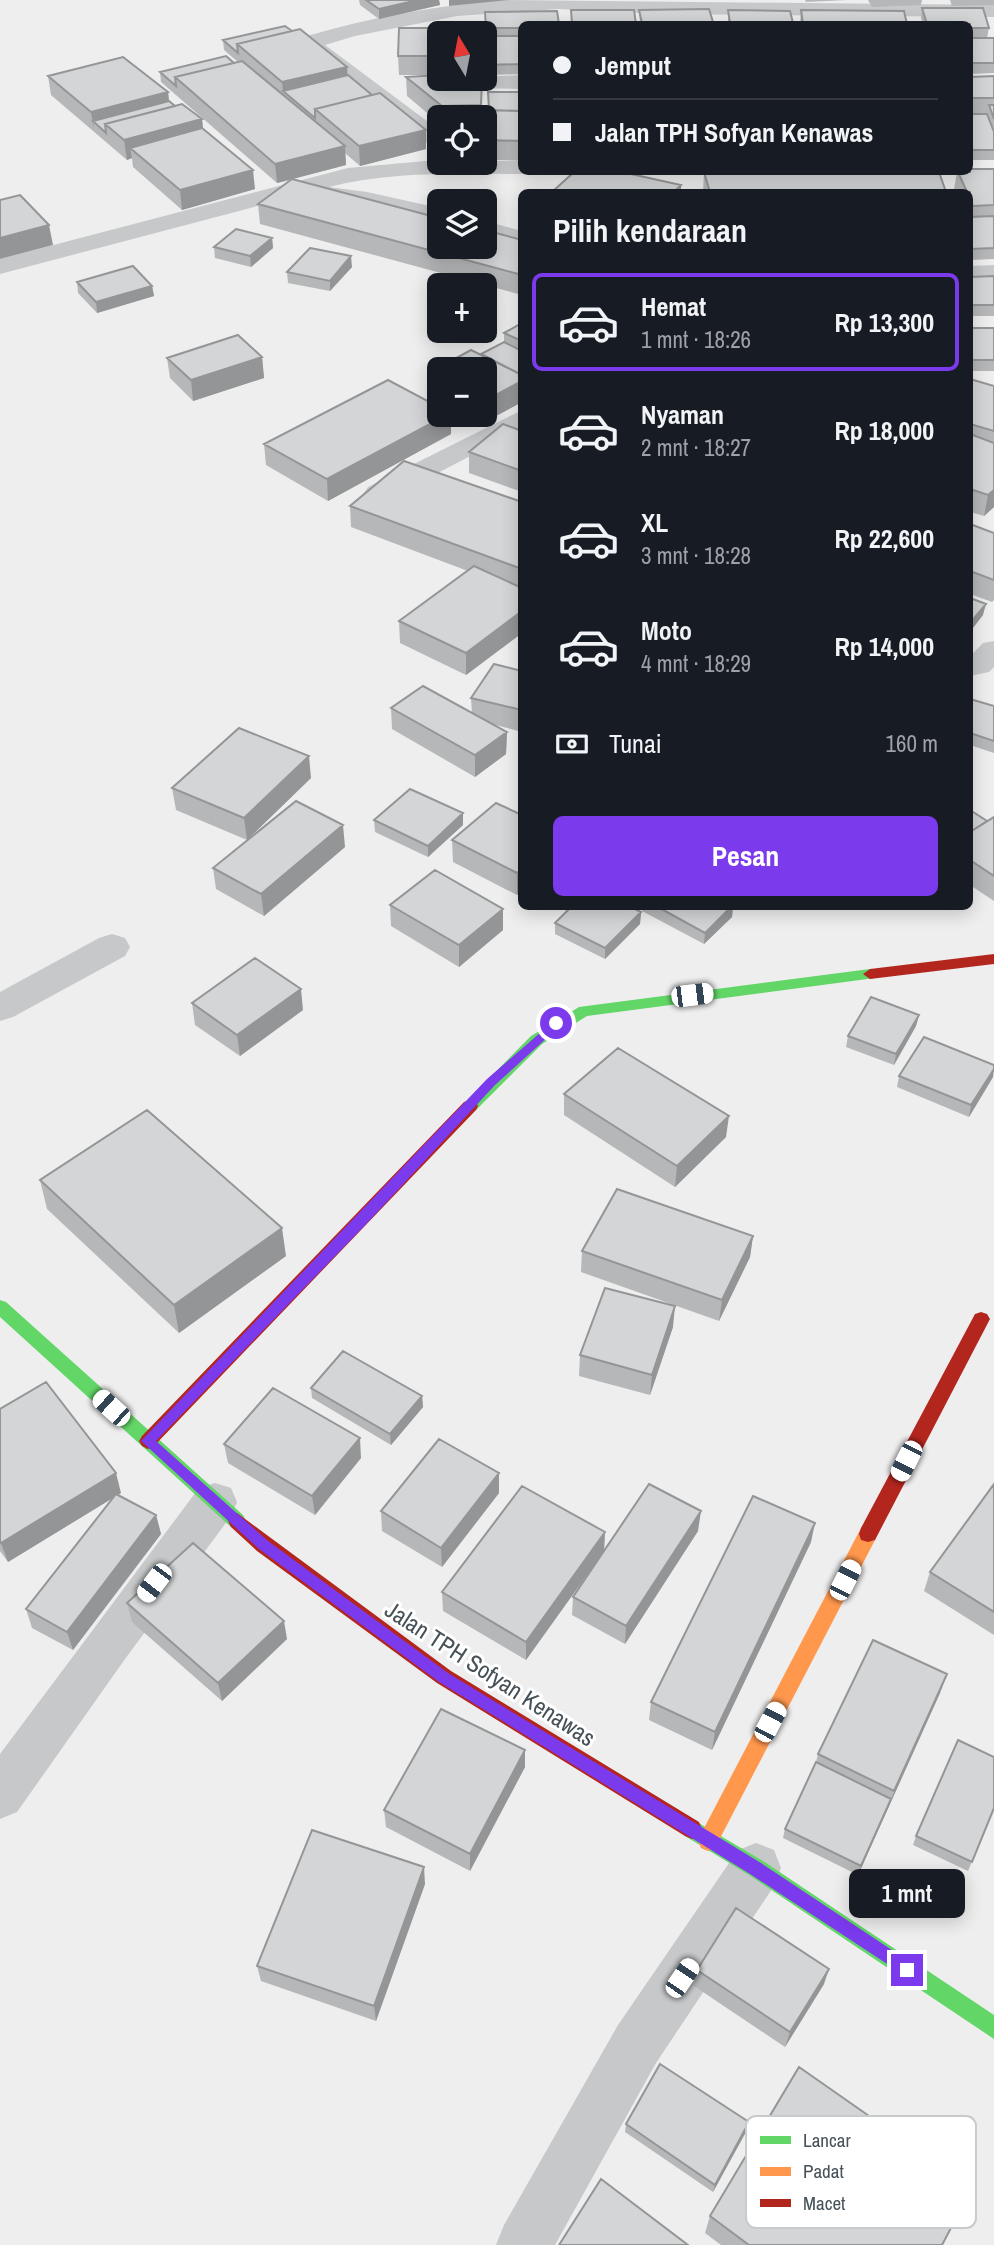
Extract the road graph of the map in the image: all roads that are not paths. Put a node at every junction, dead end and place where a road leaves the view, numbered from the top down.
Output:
1 (591, 0) edge
2 (555, 3) junction
3 (940, 6) edge
4 (994, 11) edge
5 (361, 82) junction
6 (518, 82) edge
7 (427, 132) edge
8 (497, 166) edge
9 (518, 167) edge
10 (427, 168) edge
11 (259, 179) edge
12 (280, 191) junction
13 (427, 212) edge
14 (497, 232) edge
15 (518, 238) edge
16 (0, 267) edge
17 (973, 273) edge
18 (994, 273) edge
19 (518, 420) edge
20 (422, 469) junction
21 (460, 484) edge
22 (352, 507) edge
23 (994, 650) edge
24 (973, 666) edge
25 (112, 947) dead end
26 (994, 958) edge
27 (0, 1008) edge
28 (0, 1307) edge
29 (981, 1319) dead end
30 (148, 1441) junction
31 (215, 1502) junction
32 (0, 1795) edge
33 (708, 1841) junction
34 (756, 1868) junction
35 (994, 2028) edge
36 (524, 2245) edge

1 - 2 street
2 - 3 street
2 - 5 street
3 - 4 street
5 - 6 street
5 - 7 street
8 - 9 street
10 - 12 street
11 - 12 street
12 - 13 street
12 - 16 street
14 - 15 street
17 - 18 street
19 - 20 street
20 - 21 street
20 - 22 street
23 - 24 street
25 - 27 street
26 - 30 street
28 - 30 street, Jalan TPH Sofyan Kenawas
29 - 33 street
30 - 31 street, Jalan TPH Sofyan Kenawas
31 - 32 street
31 - 33 street, Jalan TPH Sofyan Kenawas
33 - 34 street, Jalan TPH Sofyan Kenawas
34 - 35 street, Jalan TPH Sofyan Kenawas
34 - 36 street

